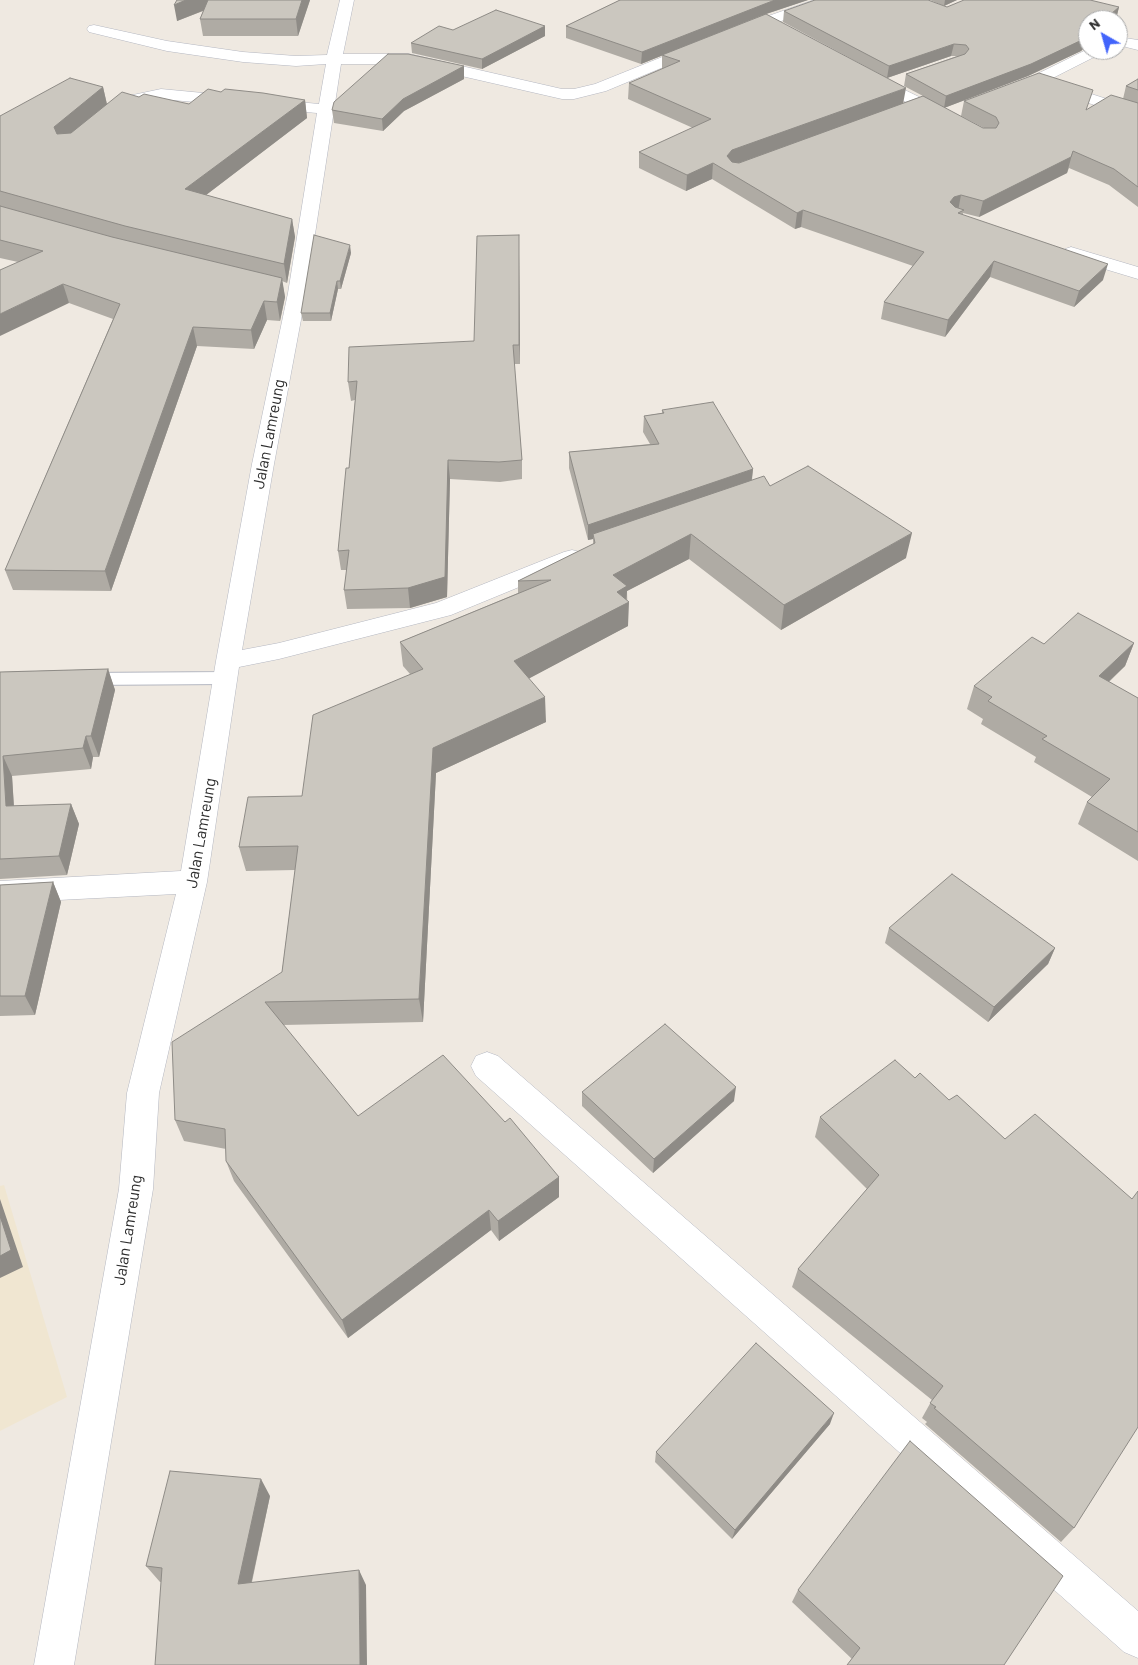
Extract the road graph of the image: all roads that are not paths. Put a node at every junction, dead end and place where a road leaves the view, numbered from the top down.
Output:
1 (347, 0) edge
2 (828, 0) edge
3 (766, 21) junction
4 (94, 29) dead end
5 (782, 31) edge
6 (334, 60) junction
7 (1078, 60) edge
8 (859, 73) edge
9 (907, 78) edge
10 (1035, 82) junction
11 (885, 86) junction
12 (999, 95) edge
13 (922, 104) junction
14 (326, 109) junction
15 (904, 111) edge
16 (1138, 114) edge
17 (962, 116) edge
18 (105, 117) edge
19 (1053, 247) edge
20 (1138, 273) edge
21 (594, 549) edge
22 (227, 669) junction
23 (65, 679) edge
24 (193, 882) junction
25 (0, 892) edge
26 (487, 1066) dead end
27 (1138, 1638) edge
28 (54, 1665) edge

1 - 6 street, Jalan Lamreung
2 - 3 street
3 - 5 street
3 - 6 street
4 - 6 street
6 - 14 street, Jalan Lamreung
7 - 10 street
8 - 11 street
9 - 11 street
10 - 12 street
10 - 16 street
11 - 13 street
13 - 15 street
13 - 17 street
14 - 18 street
14 - 22 street, Jalan Lamreung
19 - 20 street
21 - 22 street
22 - 23 lane
22 - 24 street, Jalan Lamreung
24 - 25 street
24 - 28 street, Jalan Lamreung
26 - 27 street

